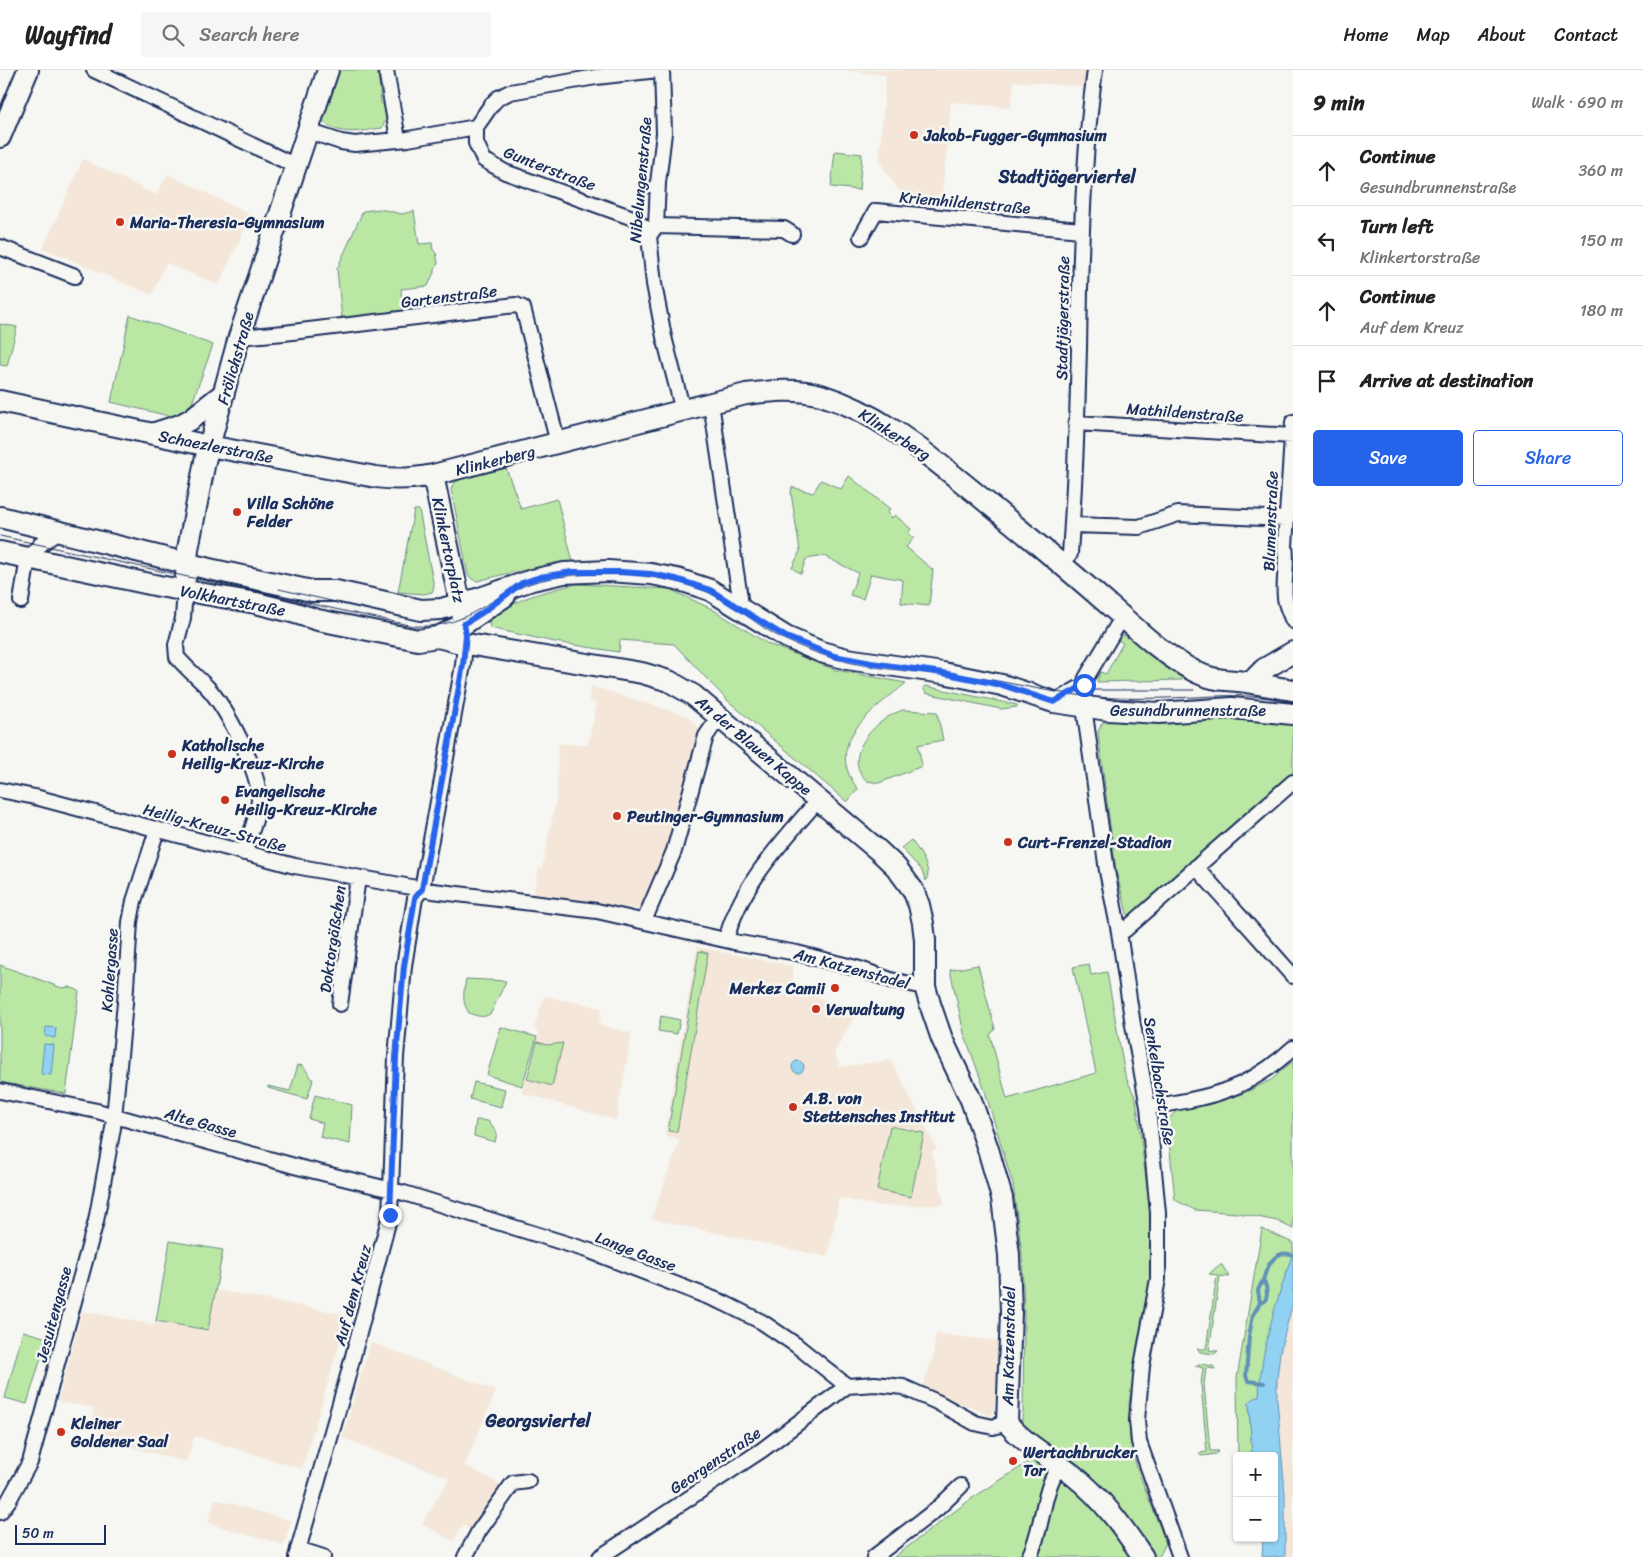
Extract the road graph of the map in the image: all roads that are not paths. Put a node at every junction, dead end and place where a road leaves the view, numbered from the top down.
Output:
1 (28, 70) edge
2 (94, 70) edge
3 (328, 70) edge
4 (386, 70) edge
5 (658, 70) edge
6 (662, 70) edge
7 (1095, 70) edge
8 (476, 128) junction
9 (308, 131) junction
10 (0, 137) edge
11 (398, 140) junction
12 (296, 166) junction
13 (653, 230) junction
14 (1081, 230) junction
15 (792, 234) dead end
16 (861, 237) dead end
17 (0, 247) edge
18 (75, 276) dead end
19 (239, 337) junction
20 (224, 393) junction
21 (0, 401) edge
22 (711, 403) junction
23 (683, 410) junction
24 (1293, 422) edge
25 (1076, 423) junction
26 (153, 434) junction
27 (1292, 436) edge
28 (558, 443) junction
29 (209, 446) junction
30 (433, 475) junction
31 (0, 517) edge
32 (1286, 518) junction
33 (1072, 525) junction
34 (59, 530) junction
35 (0, 552) edge
36 (28, 558) junction
37 (186, 564) junction
38 (1062, 564) junction
39 (522, 583) junction
40 (185, 590) junction
41 (21, 600) dead end
42 (460, 604) junction
43 (739, 607) junction
44 (1122, 616) junction
45 (1293, 621) edge
46 (464, 634) junction
47 (1293, 652) edge
48 (1251, 682) junction
49 (1084, 685) junction
50 (1293, 690) edge
51 (1054, 702) junction
52 (1084, 707) junction
53 (1293, 714) edge
54 (719, 717) junction
55 (1293, 782) edge
56 (0, 790) edge
57 (819, 799) junction
58 (157, 830) junction
59 (244, 853) junction
60 (1196, 867) junction
61 (358, 878) junction
62 (422, 889) junction
63 (644, 921) junction
64 (1119, 932) junction
65 (726, 940) junction
66 (1293, 976) edge
67 (926, 987) junction
68 (340, 1004) dead end
69 (1293, 1048) edge
70 (0, 1091) edge
71 (1148, 1108) junction
72 (114, 1116) junction
73 (393, 1190) junction
74 (847, 1386) junction
75 (1007, 1424) junction
76 (1060, 1465) junction
77 (528, 1482) dead end
78 (961, 1486) dead end
79 (0, 1512) edge
80 (297, 1553) edge
81 (322, 1557) edge
82 (465, 1557) edge
83 (600, 1557) edge
84 (874, 1557) edge
85 (1029, 1557) edge
86 (1143, 1557) edge
87 (1180, 1557) edge

1 - 10 main road
2 - 12 street
3 - 9 main road, Frölichstraße
4 - 11 street
5 - 8 street
6 - 13 street, Nibelungenstraße
7 - 14 street, Stadtjägerstraße
8 - 11 street
8 - 13 street, Gunterstraße
9 - 11 street
9 - 12 main road, Frölichstraße
12 - 19 main road, Frölichstraße
13 - 15 street
13 - 23 street, Nibelungenstraße
14 - 16 street, Kriemhildenstraße
14 - 25 street, Stadtjägerstraße
17 - 18 street
19 - 20 main road, Frölichstraße
19 - 28 street, Gartenstraße
20 - 26 main road
20 - 29 main road, Frölichstraße
21 - 26 main road, Schaezlerstraße
22 - 23 main road, Klinkerberg
22 - 38 main road, Klinkerberg
22 - 43 street
23 - 28 main road, Klinkerberg
24 - 27 street, Blumenstraße
25 - 27 street, Mathildenstraße
25 - 33 street, Stadtjägerstraße
26 - 29 main road, Schaezlerstraße
27 - 32 street, Blumenstraße
28 - 30 main road, Klinkerberg
29 - 30 main road, Schaezlerstraße
29 - 37 main road, Frölichstraße
30 - 42 main road, Klinkertorplatz
31 - 34 main road, Volkhartstraße
32 - 33 street
32 - 45 street, Blumenstraße
33 - 38 street, Stadtjägerstraße
34 - 36 street
34 - 37 main road, Volkhartstraße
35 - 36 main road, Volkhartstraße
36 - 40 main road, Volkhartstraße
36 - 41 street
37 - 40 main road, Frölichstraße
37 - 42 main road, Volkhartstraße
38 - 44 main road, Klinkerberg
39 - 42 main road, Gesundbrunnenstraße
39 - 43 main road, Gesundbrunnenstraße
39 - 46 main road, Gesundbrunnenstraße
40 - 46 main road, Volkhartstraße
40 - 59 street
42 - 46 main road, Klinkertorplatz
43 - 51 main road, Gesundbrunnenstraße
44 - 48 main road, Klinkerberg
44 - 49 street, Senkelbachstraße
46 - 54 main road, An der Blauen Kappe
46 - 62 street, Auf dem Kreuz
47 - 48 main road
48 - 50 main road, Klinkerberg
49 - 51 street
49 - 52 street, Senkelbachstraße
51 - 52 main road, Gesundbrunnenstraße
52 - 53 main road, Gesundbrunnenstraße
52 - 64 street, Senkelbachstraße
54 - 57 main road, An der Blauen Kappe
54 - 63 street
55 - 60 street
56 - 58 street, Heilig-Kreuz-Straße
57 - 65 street
57 - 67 main road, An der Blauen Kappe
58 - 59 street, Heilig-Kreuz-Straße
58 - 72 street, Kohlergasse
59 - 61 street, Heilig-Kreuz-Straße
60 - 64 street
60 - 66 street
61 - 62 street, Heilig-Kreuz-Straße
61 - 68 street, Doktorgäßchen
62 - 63 street, Am Katzenstadel
62 - 73 street, Auf dem Kreuz
63 - 65 street, Am Katzenstadel
64 - 71 street, Senkelbachstraße
65 - 67 street, Am Katzenstadel
67 - 75 main road, Am Katzenstadel
69 - 71 street
70 - 72 street, Alte Gasse
71 - 87 street, Senkelbachstraße
72 - 73 street, Alte Gasse
72 - 79 street, Jesuitengasse
73 - 74 street, Lange Gasse
73 - 80 street, Auf dem Kreuz
74 - 75 street
74 - 83 street, Georgenstraße
75 - 76 main road
76 - 85 street
76 - 86 main road
77 - 82 street
78 - 84 street
80 - 81 street

